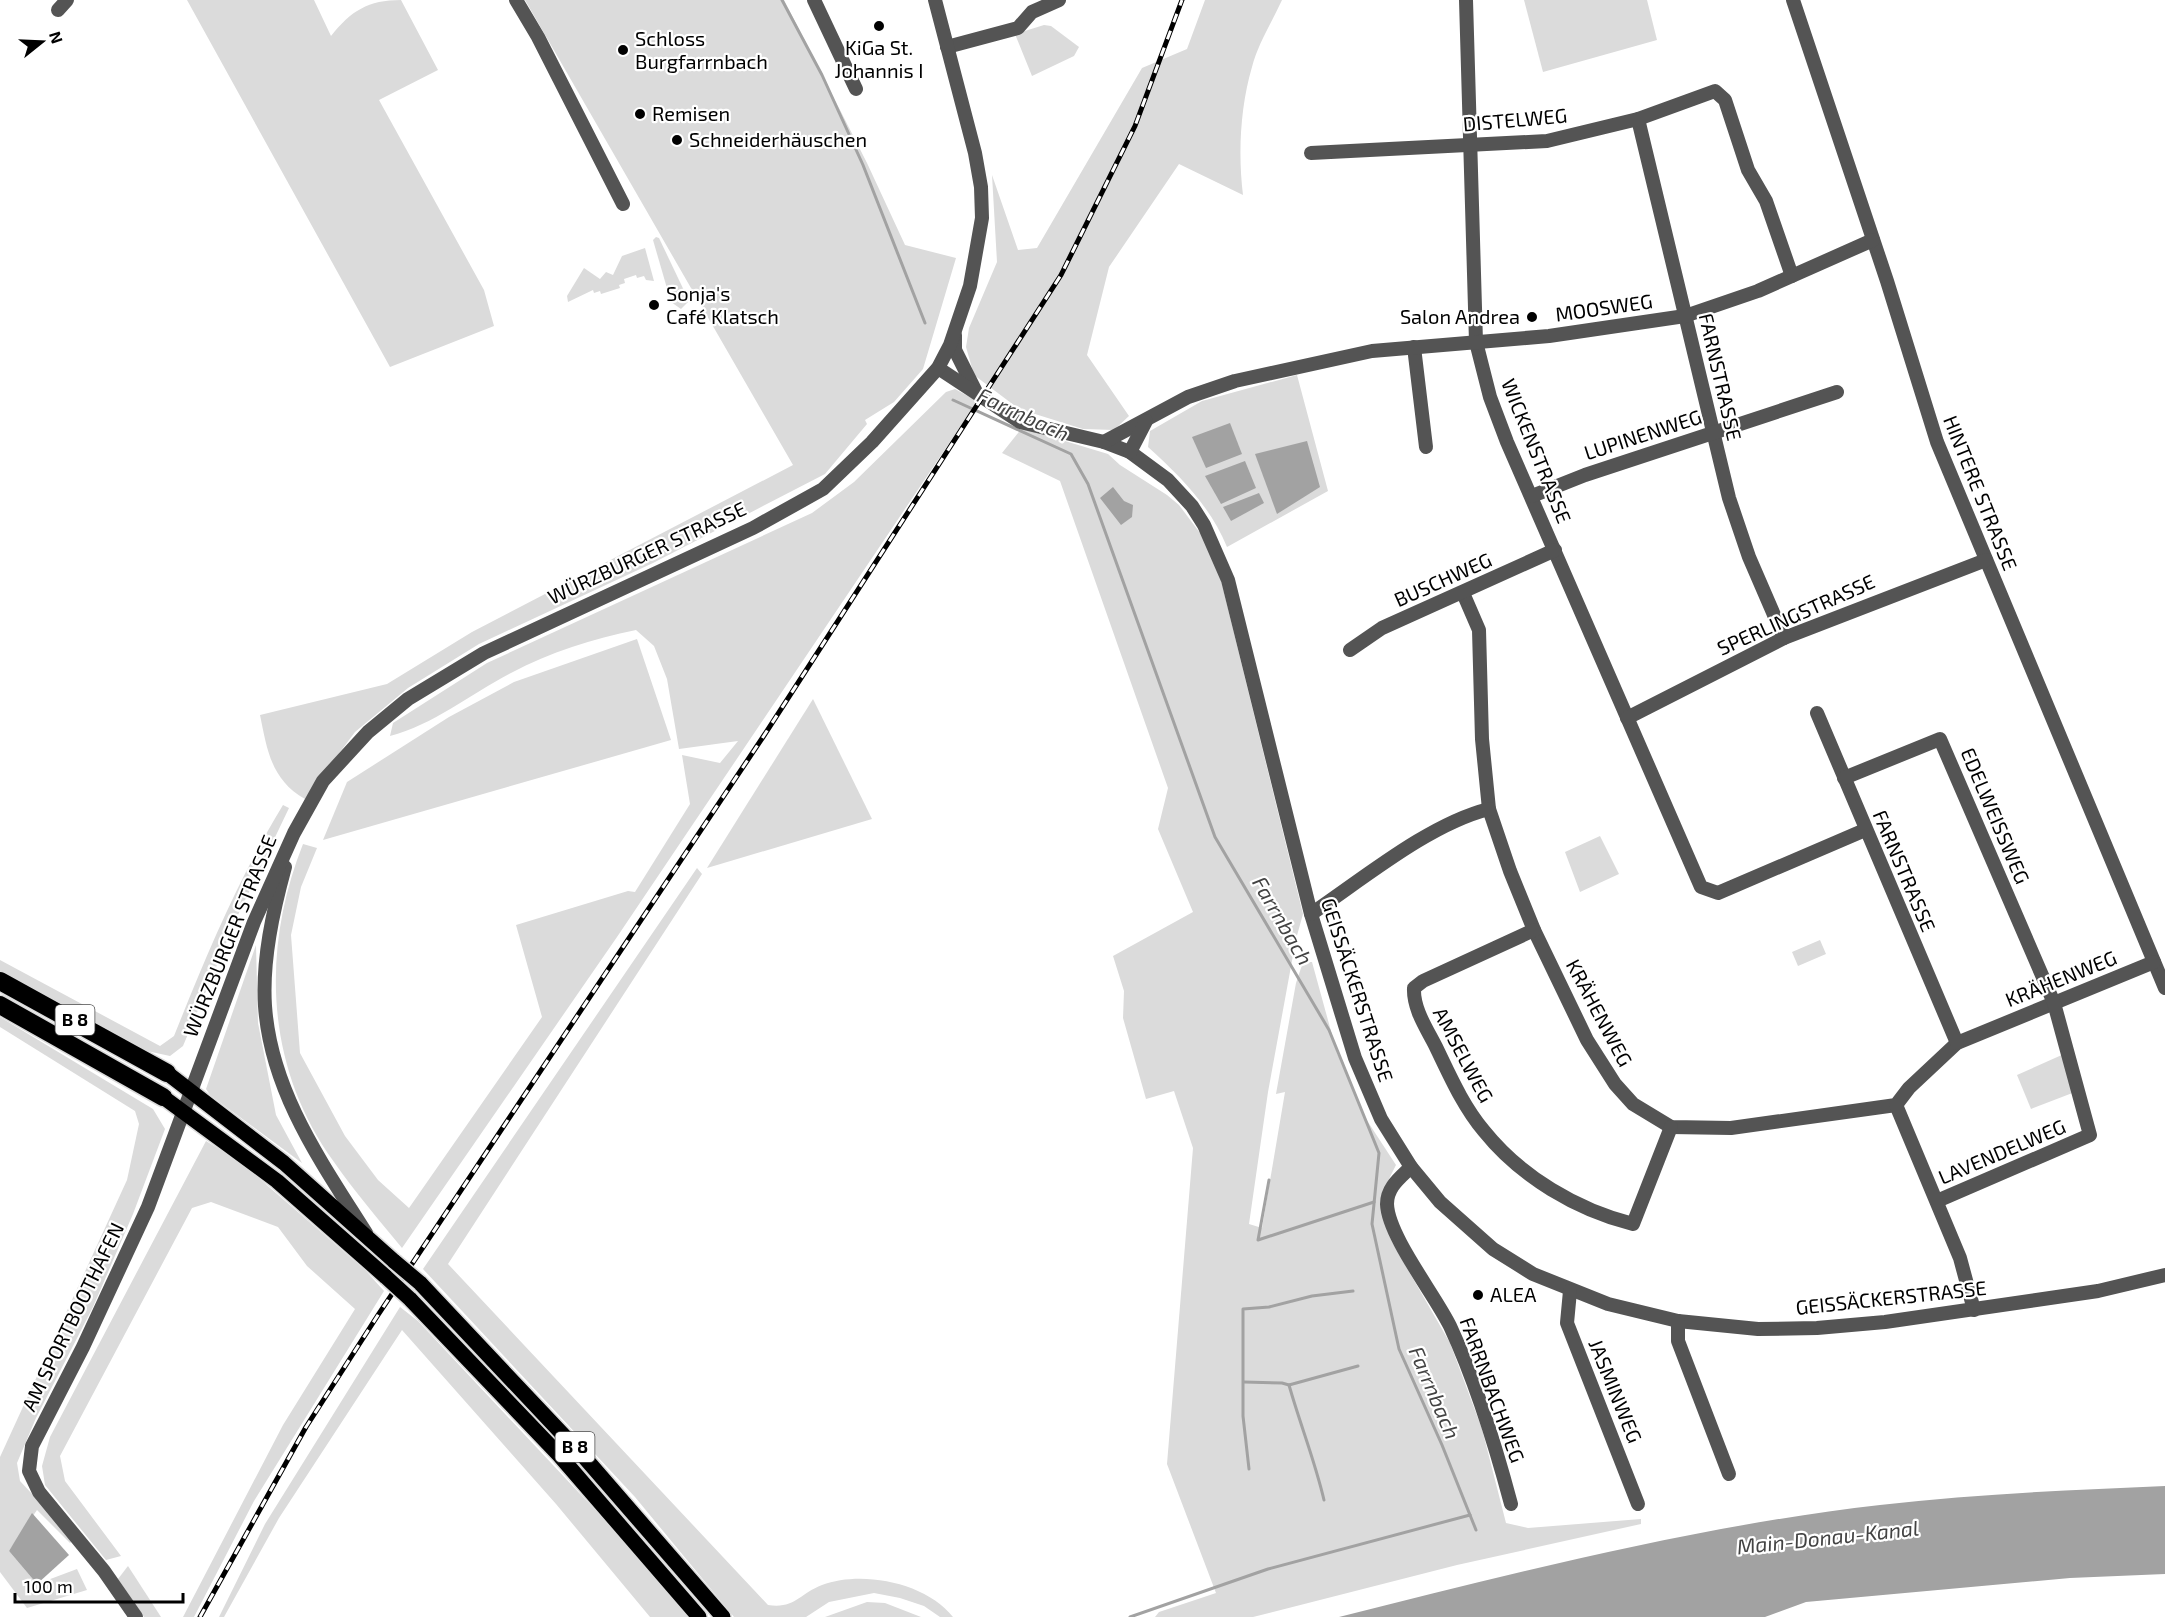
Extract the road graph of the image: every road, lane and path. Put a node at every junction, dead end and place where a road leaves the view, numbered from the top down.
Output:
1 (516, 0) edge
2 (814, 0) edge
3 (935, 0) edge
4 (1059, 0) edge
5 (1466, 0) edge
6 (1793, 0) edge
7 (947, 47) junction
8 (856, 88) dead end
9 (1638, 119) junction
10 (1471, 145) junction
11 (1311, 153) dead end
12 (623, 204) dead end
13 (1873, 240) junction
14 (1792, 276) junction
15 (1685, 316) junction
16 (955, 330) junction
17 (1476, 342) junction
18 (1414, 347) junction
19 (938, 368) junction
20 (1837, 392) dead end
21 (977, 394) junction
22 (1146, 421) junction
23 (1713, 433) junction
24 (1104, 442) junction
25 (1426, 447) dead end
26 (1130, 452) junction
27 (1532, 496) junction
28 (1555, 550) junction
29 (1986, 560) junction
30 (1463, 593) junction
31 (1784, 638) junction
32 (1350, 650) dead end
33 (1817, 713) dead end
34 (1628, 718) junction
35 (1844, 778) junction
36 (1489, 809) junction
37 (1865, 830) junction
38 (294, 833) junction
39 (1311, 914) junction
40 (1534, 930) junction
41 (2154, 962) junction
42 (0, 981) edge
43 (2165, 988) edge
44 (2055, 1003) junction
45 (0, 1005) edge
46 (1957, 1043) junction
47 (167, 1073) joint
48 (192, 1092) junction
49 (163, 1097) joint
50 (1896, 1105) junction
51 (185, 1113) junction
52 (1671, 1127) junction
53 (1411, 1167) junction
54 (1937, 1201) junction
55 (370, 1238) junction
56 (2165, 1275) edge
57 (1570, 1291) junction
58 (1974, 1310) junction
59 (1678, 1322) junction
60 (1730, 1474) dead end
61 (1511, 1504) dead end
62 (1638, 1504) dead end
63 (136, 1617) edge
64 (699, 1617) edge
65 (723, 1617) edge

1 - 12 street
2 - 8 street
3 - 7 street, WÜRZBURGER STRASSE
4 - 7 street
5 - 10 street, WICKENSTRASSE
6 - 13 street, HINTERE STRASSE
7 - 16 street, WÜRZBURGER STRASSE
9 - 10 street, DISTELWEG
9 - 14 street, DISTELWEG
9 - 15 street, FARNSTRASSE
10 - 11 street, DISTELWEG
10 - 17 street, WICKENSTRASSE
13 - 14 street, MOOSWEG
13 - 29 street, HINTERE STRASSE
14 - 15 street, MOOSWEG
15 - 17 street, MOOSWEG
15 - 23 street, FARNSTRASSE
16 - 19 street, WÜRZBURGER STRASSE
16 - 21 street
17 - 18 street, MOOSWEG
17 - 27 street, WICKENSTRASSE
18 - 22 street, MOOSWEG
18 - 25 street
19 - 21 street, GEISSÄCKERSTRASSE
19 - 38 street, WÜRZBURGER STRASSE
20 - 23 street, LUPINENWEG
21 - 24 street, GEISSÄCKERSTRASSE
22 - 24 street, MOOSWEG
22 - 26 street
23 - 27 street, LUPINENWEG
23 - 31 street, FARNSTRASSE
24 - 26 street, GEISSÄCKERSTRASSE
26 - 39 street, GEISSÄCKERSTRASSE
27 - 28 street, WICKENSTRASSE
28 - 30 street, BUSCHWEG
28 - 34 street, WICKENSTRASSE
29 - 31 street, SPERLINGSTRASSE
29 - 41 street, HINTERE STRASSE
30 - 32 street, BUSCHWEG
30 - 36 street, KRÄHENWEG
31 - 34 street, SPERLINGSTRASSE
33 - 35 street, FARNSTRASSE
34 - 37 street, WICKENSTRASSE
35 - 37 street, FARNSTRASSE
35 - 44 street, EDELWEISSWEG
36 - 39 street
36 - 40 street, KRÄHENWEG
37 - 46 street, FARNSTRASSE
38 - 48 street, WÜRZBURGER STRASSE
38 - 55 street
39 - 53 street, GEISSÄCKERSTRASSE
40 - 52 street, KRÄHENWEG
40 - 52 street, AMSELWEG
41 - 43 street, HINTERE STRASSE
41 - 44 street, KRÄHENWEG
42 - 47 highway, B 8
44 - 46 street, KRÄHENWEG
44 - 54 street, LAVENDELWEG
45 - 49 highway, B 8
46 - 50 street, KRÄHENWEG
47 - 48 main road, B 8
48 - 51 street, WÜRZBURGER STRASSE
48 - 55 main road, B 8
49 - 51 main road, B 8
50 - 52 street
50 - 54 street
51 - 63 street, AM SPORTBOOTHAFEN
51 - 64 main road, B 8, bridge
53 - 57 street, GEISSÄCKERSTRASSE
53 - 61 street, FARRNBACHWEG
54 - 58 street
55 - 65 main road, B 8, bridge
56 - 58 street, GEISSÄCKERSTRASSE
57 - 59 street, GEISSÄCKERSTRASSE
57 - 62 street, JASMINWEG
58 - 59 street, GEISSÄCKERSTRASSE
59 - 60 street

